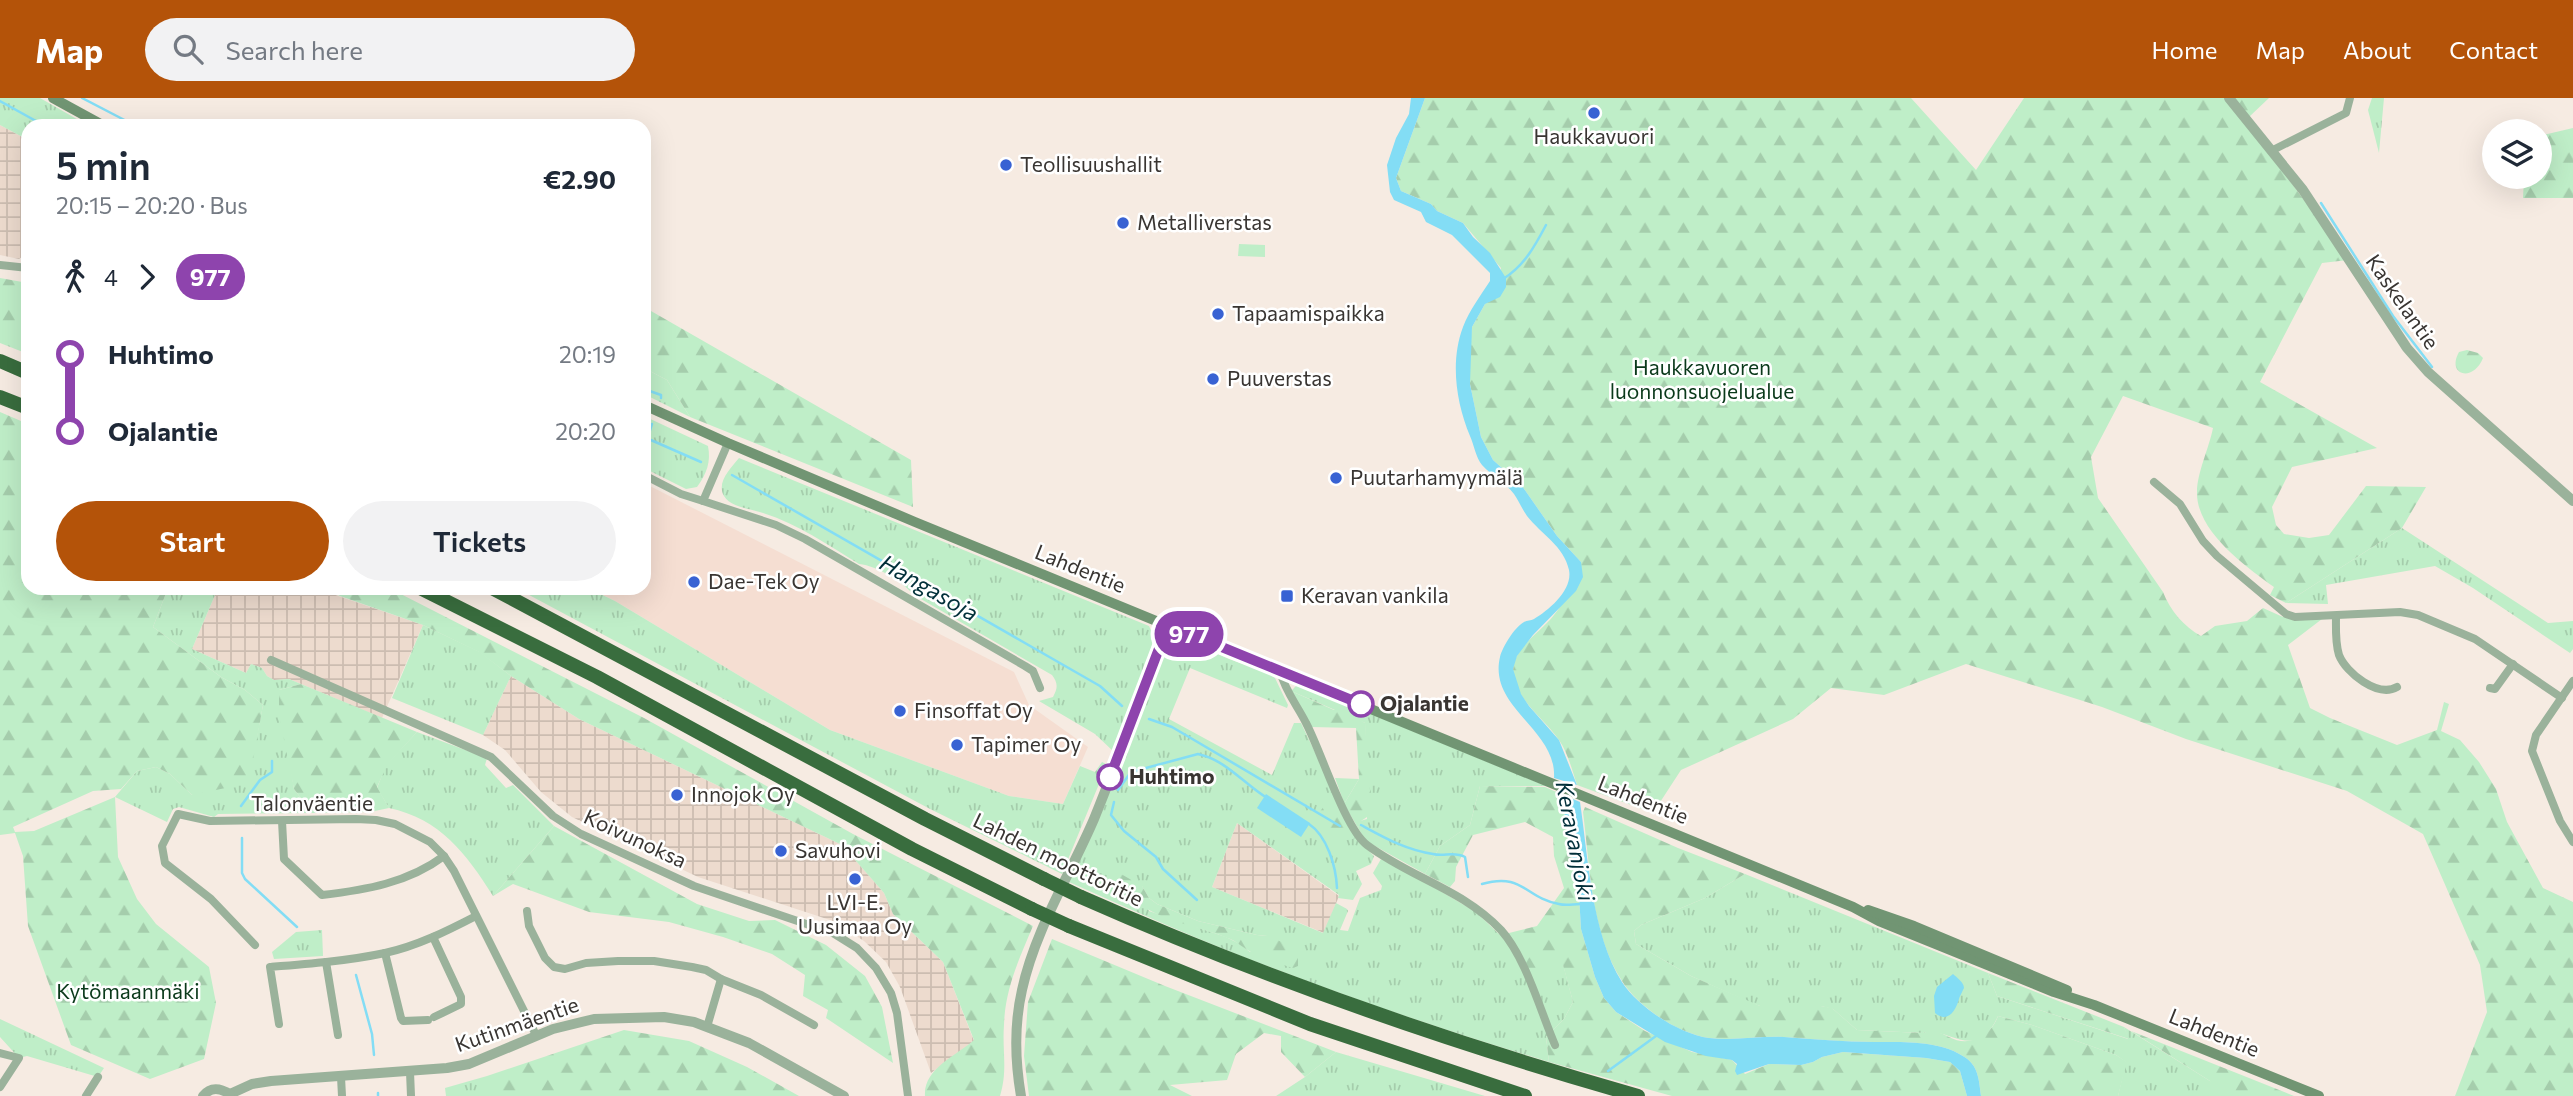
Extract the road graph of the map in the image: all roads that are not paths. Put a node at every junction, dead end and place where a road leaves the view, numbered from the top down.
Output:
1 (53, 98) edge
2 (2229, 98) edge
3 (2350, 98) edge
4 (91, 119) edge
5 (2272, 151) junction
6 (0, 265) edge
7 (21, 267) edge
8 (0, 361) edge
9 (21, 370) edge
10 (0, 397) edge
11 (21, 405) edge
12 (651, 408) edge
13 (728, 443) junction
14 (651, 479) edge
15 (2154, 482) dead end
16 (704, 501) junction
17 (2573, 501) edge
18 (434, 595) edge
19 (505, 595) edge
20 (2336, 615) junction
21 (1168, 625) junction
22 (271, 660) dead end
23 (2513, 664) junction
24 (1280, 671) junction
25 (2573, 681) edge
26 (2397, 687) dead end
27 (1040, 688) dead end
28 (2490, 688) dead end
29 (2562, 698) junction
30 (282, 821) junction
31 (2569, 828) edge
32 (2573, 842) edge
33 (444, 856) junction
34 (527, 911) dead end
35 (476, 916) junction
36 (433, 937) junction
37 (255, 945) dead end
38 (385, 953) junction
39 (326, 962) junction
40 (721, 979) junction
41 (279, 1024) dead end
42 (814, 1025) dead end
43 (707, 1027) junction
44 (338, 1035) dead end
45 (536, 1035) junction
46 (1555, 1045) dead end
47 (0, 1053) edge
48 (410, 1072) junction
49 (98, 1077) dead end
50 (341, 1077) junction
51 (0, 1087) edge
52 (235, 1094) edge
53 (86, 1096) edge
54 (203, 1096) edge
55 (342, 1096) edge
56 (411, 1096) edge
57 (844, 1096) edge
58 (908, 1096) edge
59 (1021, 1096) edge
60 (1525, 1096) edge
61 (1638, 1096) edge
62 (2319, 1096) edge

1 - 4 main road
2 - 5 street, Kaskelantie
3 - 5 street
5 - 17 street, Kaskelantie
6 - 7 street
8 - 9 highway
10 - 11 highway
12 - 13 main road, Lahdentie
13 - 16 street
13 - 21 main road, Lahdentie
14 - 16 street
15 - 20 street
16 - 27 street
18 - 60 highway, bridge
19 - 61 highway, Lahden moottoritie, bridge
20 - 23 street
20 - 26 street
21 - 24 main road, Lahdentie
21 - 59 street
22 - 58 street, Koivunoksa
23 - 28 street
23 - 29 street
24 - 46 street
24 - 62 main road, Lahdentie
25 - 29 street
29 - 31 street
30 - 33 street, Talonväentie
30 - 33 street
30 - 37 street, Talonväentie
31 - 32 street
33 - 35 street, Talonväentie
34 - 40 street
35 - 36 street
35 - 45 street, Talonväentie
36 - 38 street
36 - 38 street
38 - 39 street
39 - 41 street
39 - 44 street
40 - 42 street
40 - 43 street
43 - 45 street, Kutinmäentie
43 - 57 street, Kutinmäentie
45 - 48 street, Kutinmäentie
47 - 51 street
48 - 50 street, Kutinmäentie
48 - 56 street
49 - 53 street
50 - 52 street, Kutinmäentie
50 - 55 street
52 - 54 street, Kutinmäentie

